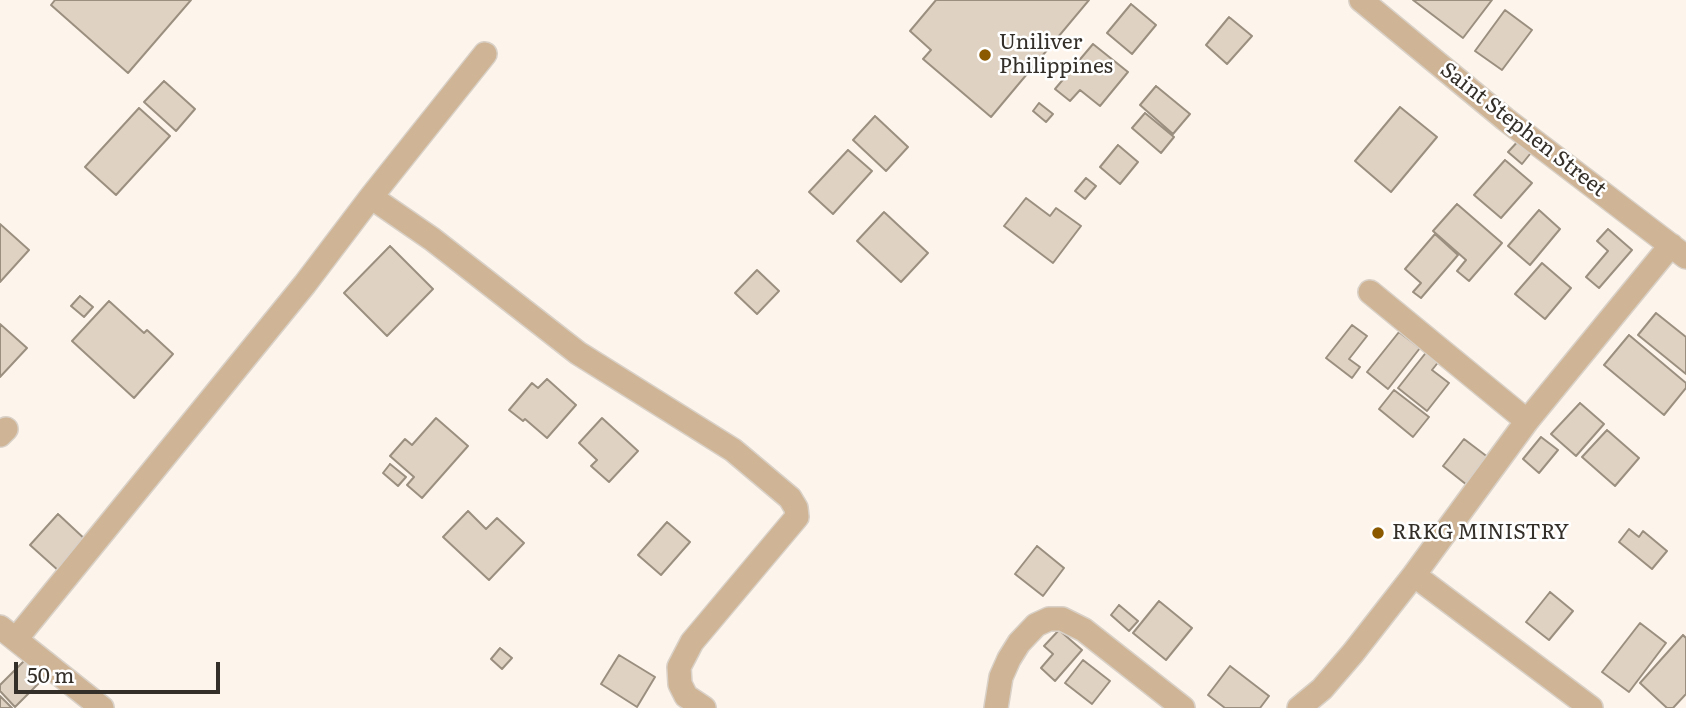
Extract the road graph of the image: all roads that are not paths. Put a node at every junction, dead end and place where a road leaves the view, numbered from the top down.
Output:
1 (1362, 0) edge
2 (485, 54) dead end
3 (371, 197) junction
4 (1678, 251) edge
5 (1370, 292) dead end
6 (1527, 421) junction
7 (1415, 575) junction
8 (8, 633) edge
9 (102, 708) edge
10 (704, 708) edge
11 (996, 708) edge
12 (1183, 708) edge
13 (1299, 708) edge
14 (1591, 708) edge

1 - 4 street, Saint Stephen Street
2 - 3 street
3 - 8 street
3 - 10 street
4 - 6 street
5 - 6 street
6 - 7 street
7 - 13 street
7 - 14 street
8 - 9 street
11 - 12 street

